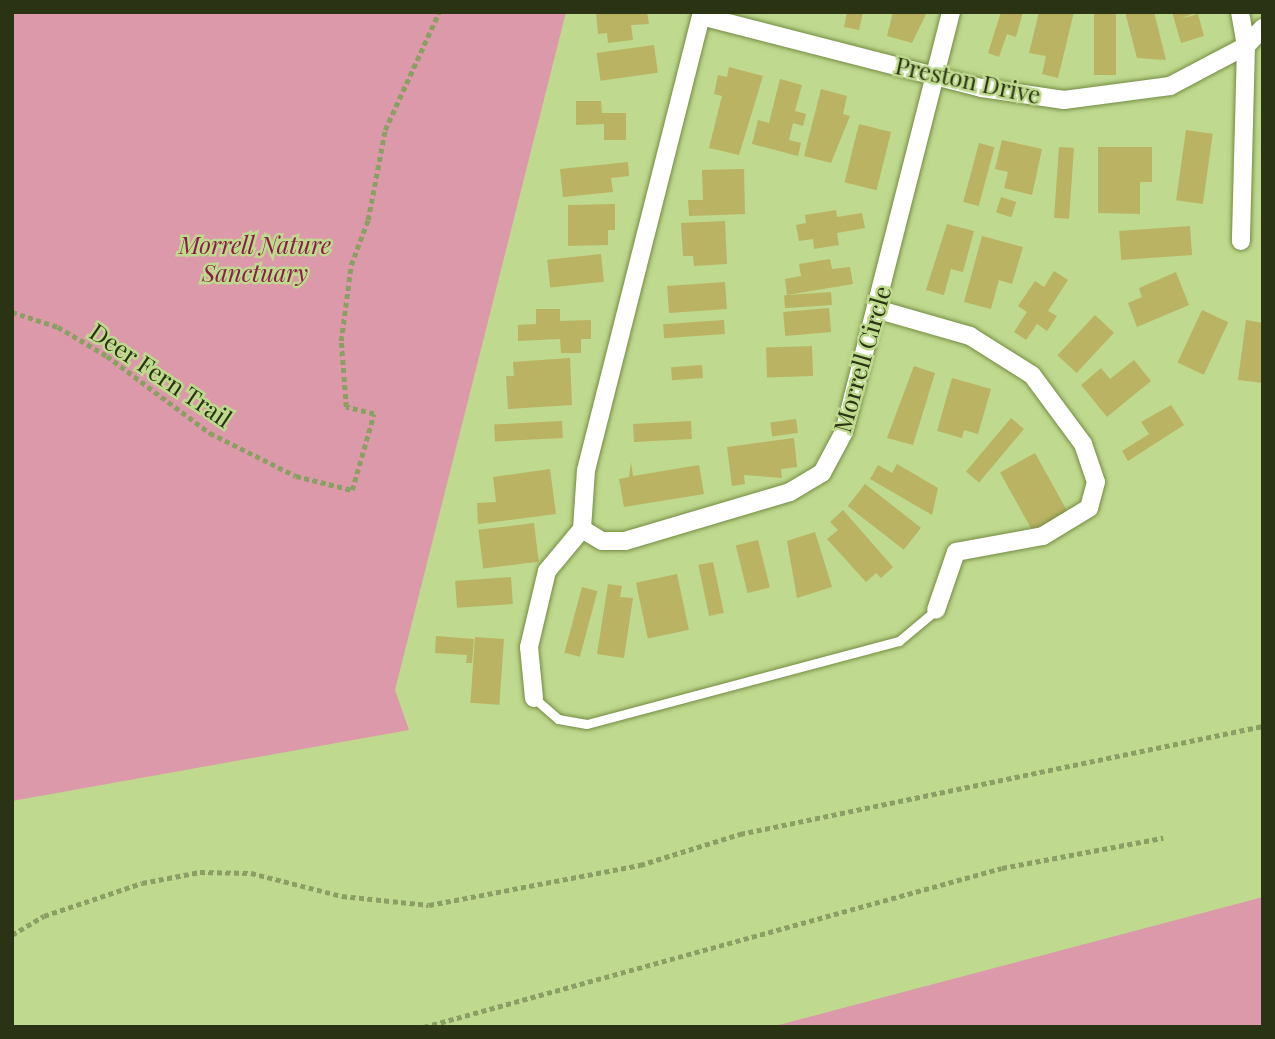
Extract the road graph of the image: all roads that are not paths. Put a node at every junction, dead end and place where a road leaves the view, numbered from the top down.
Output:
1 (951, 12) edge
2 (1240, 12) edge
3 (702, 14) edge
4 (1263, 28) edge
5 (1246, 46) junction
6 (936, 75) junction
7 (1241, 241) dead end
8 (876, 309) junction
9 (582, 529) junction
10 (936, 610) joint
11 (534, 698) joint

1 - 6 street, Morrell Circle
2 - 5 street
3 - 6 street, Preston Drive
3 - 9 street
4 - 5 street, Preston Drive
5 - 6 street, Preston Drive
5 - 7 street
6 - 8 street, Morrell Circle
8 - 9 street, Morrell Circle
8 - 10 street
9 - 11 street
10 - 11 lane

